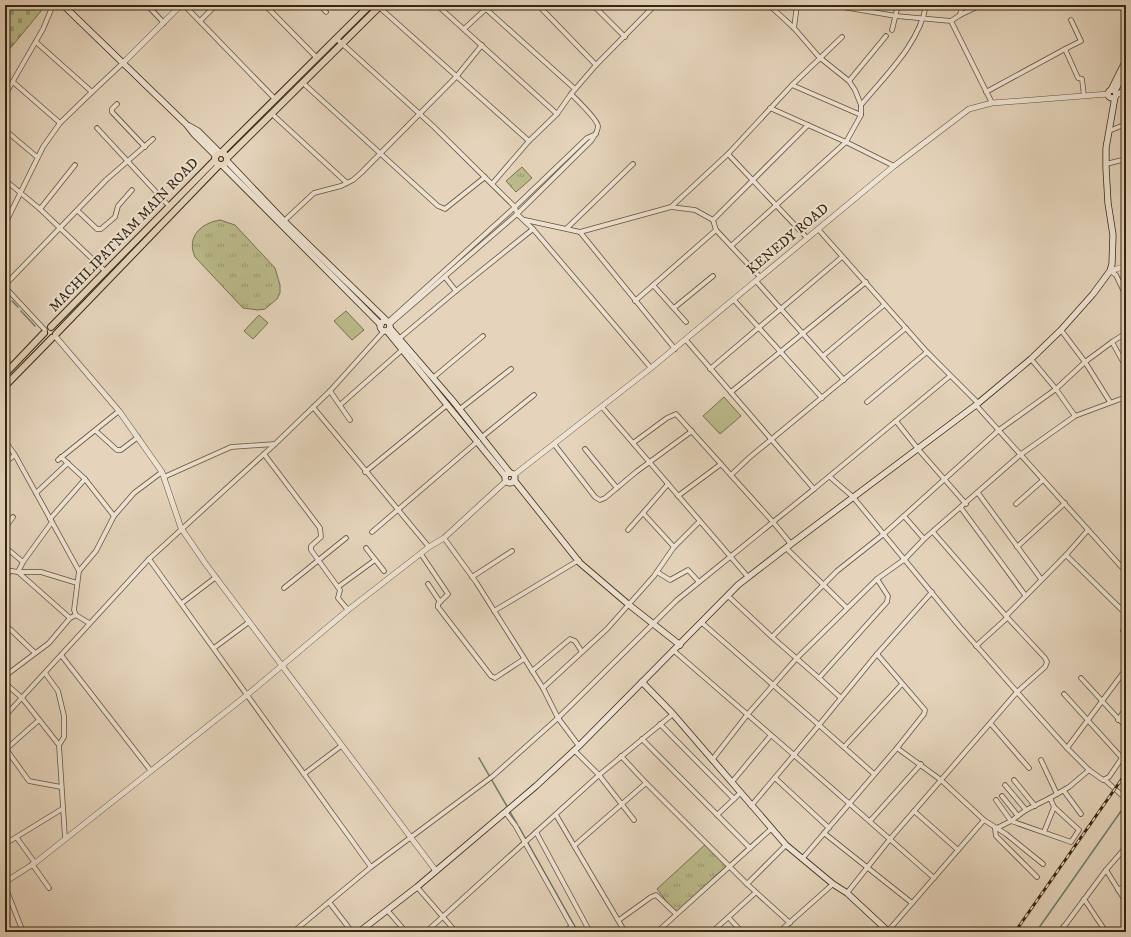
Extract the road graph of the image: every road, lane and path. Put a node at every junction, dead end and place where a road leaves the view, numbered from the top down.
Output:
1 (53, 5) edge
2 (64, 5) edge
3 (147, 5) edge
4 (183, 5) edge
5 (216, 5) edge
6 (265, 5) edge
7 (320, 5) edge
8 (437, 5) edge
9 (490, 5) edge
10 (538, 5) edge
11 (593, 5) edge
12 (644, 5) edge
13 (655, 5) edge
14 (769, 5) edge
15 (797, 5) edge
16 (831, 5) edge
17 (898, 5) edge
18 (926, 5) edge
19 (962, 5) edge
20 (981, 5) edge
21 (367, 6) edge
22 (380, 6) edge
23 (486, 9) junction
24 (650, 10) junction
25 (326, 12) dead end
26 (960, 15) junction
27 (896, 16) junction
28 (924, 19) junction
29 (1071, 20) dead end
30 (200, 21) junction
31 (950, 21) junction
32 (164, 23) junction
33 (794, 28) junction
34 (464, 29) junction
35 (892, 30) dead end
36 (842, 36) dead end
37 (886, 36) dead end
38 (625, 37) junction
39 (337, 39) junction
40 (36, 42) junction
41 (342, 44) junction
42 (482, 45) junction
43 (1065, 49) junction
44 (819, 57) junction
45 (317, 58) junction
46 (1126, 60) edge
47 (124, 62) junction
48 (596, 65) junction
49 (1126, 69) edge
50 (456, 77) junction
51 (849, 81) junction
52 (13, 82) junction
53 (303, 83) junction
54 (792, 85) junction
55 (575, 90) junction
56 (1126, 90) edge
57 (92, 92) junction
58 (986, 92) junction
59 (6, 93) edge
60 (1113, 93) junction
61 (571, 94) junction
62 (1084, 96) junction
63 (275, 99) junction
64 (992, 103) junction
65 (117, 104) dead end
66 (861, 105) junction
67 (770, 108) junction
68 (272, 114) junction
69 (419, 114) junction
70 (557, 114) junction
71 (861, 115) junction
72 (60, 124) junction
73 (1126, 124) edge
74 (808, 125) junction
75 (97, 128) dead end
76 (5, 130) edge
77 (1109, 131) junction
78 (596, 133) junction
79 (153, 139) dead end
80 (529, 141) junction
81 (846, 142) junction
82 (145, 147) junction
83 (381, 152) junction
84 (728, 154) junction
85 (218, 156) junction
86 (37, 157) junction
87 (1126, 159) edge
88 (127, 161) junction
89 (224, 162) junction
90 (633, 164) dead end
91 (1106, 164) junction
92 (75, 165) dead end
93 (894, 166) junction
94 (485, 177) junction
95 (753, 178) junction
96 (5, 180) edge
97 (347, 183) junction
98 (492, 184) junction
99 (132, 190) dead end
100 (20, 193) junction
101 (169, 206) junction
102 (776, 206) junction
103 (515, 207) junction
104 (671, 207) junction
105 (40, 209) junction
106 (78, 211) junction
107 (517, 214) junction
108 (524, 220) junction
109 (713, 220) junction
110 (284, 221) junction
111 (5, 224) edge
112 (567, 228) junction
113 (61, 229) junction
114 (533, 229) junction
115 (818, 229) junction
116 (716, 230) junction
117 (580, 232) junction
118 (807, 238) junction
119 (731, 246) junction
120 (842, 258) junction
121 (1126, 266) edge
122 (105, 271) junction
123 (1110, 271) junction
124 (713, 276) dead end
125 (445, 278) junction
126 (758, 279) junction
127 (866, 282) junction
128 (653, 285) junction
129 (5, 286) edge
130 (456, 291) junction
131 (1126, 296) edge
132 (734, 300) junction
133 (635, 301) junction
134 (884, 304) junction
135 (674, 308) junction
136 (781, 310) junction
137 (686, 322) dead end
138 (388, 326) junction
139 (759, 327) junction
140 (906, 328) junction
141 (47, 330) junction
142 (1062, 330) junction
143 (1126, 333) edge
144 (802, 334) junction
145 (54, 336) junction
146 (483, 336) dead end
147 (400, 338) junction
148 (686, 340) junction
149 (1112, 342) junction
150 (675, 349) junction
151 (402, 350) junction
152 (780, 352) junction
153 (927, 352) junction
154 (822, 356) junction
155 (1031, 359) junction
156 (1085, 362) junction
157 (1126, 366) edge
158 (652, 368) junction
159 (511, 369) dead end
160 (710, 369) junction
161 (5, 374) edge
162 (950, 376) junction
163 (434, 377) junction
164 (844, 380) junction
165 (5, 386) edge
166 (1056, 389) junction
167 (330, 391) junction
168 (730, 392) junction
169 (534, 395) dead end
170 (1126, 397) edge
171 (822, 398) junction
172 (868, 402) dead end
173 (1110, 402) junction
174 (977, 404) junction
175 (340, 405) junction
176 (447, 405) junction
177 (313, 407) junction
178 (602, 407) junction
179 (460, 409) junction
180 (119, 411) junction
181 (1074, 416) junction
182 (350, 420) dead end
183 (896, 420) junction
184 (96, 430) junction
185 (999, 430) junction
186 (692, 432) junction
187 (138, 437) junction
188 (480, 439) junction
189 (772, 440) junction
190 (5, 441) edge
191 (633, 443) junction
192 (275, 444) junction
193 (554, 444) junction
194 (585, 449) dead end
195 (918, 449) junction
196 (264, 454) junction
197 (15, 455) junction
198 (1020, 455) junction
199 (5, 462) edge
200 (68, 463) junction
201 (650, 463) junction
202 (721, 464) junction
203 (162, 472) junction
204 (365, 472) junction
205 (731, 475) junction
206 (164, 477) junction
207 (510, 477) junction
208 (830, 477) junction
209 (86, 479) junction
210 (944, 480) junction
211 (1043, 480) junction
212 (668, 484) junction
213 (617, 488) junction
214 (814, 489) junction
215 (36, 493) junction
216 (978, 493) junction
217 (678, 496) junction
218 (854, 498) junction
219 (1065, 503) junction
220 (966, 504) junction
221 (1016, 504) dead end
222 (961, 508) junction
223 (397, 510) junction
224 (643, 513) junction
225 (114, 516) junction
226 (904, 516) junction
227 (13, 517) dead end
228 (51, 521) junction
229 (700, 521) junction
230 (773, 522) junction
231 (5, 528) edge
232 (181, 528) junction
233 (628, 530) dead end
234 (1088, 530) junction
235 (372, 532) dead end
236 (933, 532) junction
237 (884, 534) junction
238 (346, 538) dead end
239 (444, 538) junction
240 (924, 539) junction
241 (790, 544) junction
242 (5, 547) edge
243 (429, 547) junction
244 (1017, 547) junction
245 (366, 548) dead end
246 (674, 548) junction
247 (786, 548) junction
248 (512, 551) dead end
249 (421, 554) junction
250 (1066, 555) junction
251 (731, 557) junction
252 (149, 559) junction
253 (905, 559) junction
254 (318, 560) junction
255 (375, 560) junction
256 (579, 560) junction
257 (22, 562) junction
258 (8, 571) edge
259 (79, 571) junction
260 (384, 571) dead end
261 (18, 572) junction
262 (657, 572) junction
263 (1126, 572) edge
264 (216, 577) junction
265 (472, 577) junction
266 (748, 577) junction
267 (5, 578) edge
268 (877, 579) junction
269 (1041, 580) junction
270 (699, 582) junction
271 (77, 583) junction
272 (428, 584) dead end
273 (823, 584) junction
274 (338, 587) junction
275 (284, 588) dead end
276 (932, 592) junction
277 (1025, 595) junction
278 (728, 596) junction
279 (440, 602) junction
280 (182, 603) junction
281 (628, 604) junction
282 (847, 608) junction
283 (348, 610) junction
284 (494, 611) junction
285 (1126, 614) edge
286 (76, 615) junction
287 (1006, 617) junction
288 (70, 618) junction
289 (249, 622) junction
290 (701, 622) junction
291 (89, 623) junction
292 (654, 623) junction
293 (10, 629) dead end
294 (772, 637) junction
295 (680, 645) junction
296 (976, 646) junction
297 (214, 648) junction
298 (673, 650) junction
299 (582, 652) junction
300 (35, 653) junction
301 (877, 654) junction
302 (61, 655) junction
303 (524, 659) junction
304 (796, 659) junction
305 (282, 664) junction
306 (1126, 669) edge
307 (532, 671) junction
308 (44, 673) junction
309 (6, 674) edge
310 (819, 678) junction
311 (1081, 678) dead end
312 (642, 682) junction
313 (5, 683) edge
314 (902, 684) junction
315 (774, 685) junction
316 (543, 688) junction
317 (1018, 692) junction
318 (1064, 694) dead end
319 (248, 695) junction
320 (22, 698) junction
321 (841, 698) junction
322 (1103, 702) junction
323 (1126, 708) edge
324 (673, 714) junction
325 (747, 715) junction
326 (5, 716) edge
327 (558, 718) junction
328 (39, 720) junction
329 (1118, 720) junction
330 (1089, 721) junction
331 (660, 724) junction
332 (991, 724) junction
333 (819, 725) junction
334 (1126, 727) edge
335 (771, 735) junction
336 (642, 739) junction
337 (59, 745) junction
338 (341, 746) junction
339 (579, 746) junction
340 (844, 747) junction
341 (897, 748) junction
342 (1067, 748) junction
343 (5, 750) edge
344 (574, 750) junction
345 (1126, 752) edge
346 (794, 755) junction
347 (621, 756) junction
348 (1122, 758) junction
349 (712, 760) junction
350 (1040, 760) dead end
351 (921, 764) junction
352 (1029, 768) dead end
353 (1089, 770) junction
354 (151, 771) junction
355 (304, 774) junction
356 (874, 774) junction
357 (599, 775) junction
358 (775, 778) junction
359 (941, 780) junction
360 (1014, 780) dead end
361 (1105, 780) junction
362 (732, 782) junction
363 (646, 783) junction
364 (1005, 785) dead end
365 (61, 786) junction
366 (1064, 791) junction
367 (740, 794) junction
368 (1057, 794) junction
369 (1002, 796) dead end
370 (1050, 798) junction
371 (734, 799) junction
372 (1126, 799) edge
373 (996, 800) dead end
374 (850, 802) junction
375 (622, 804) junction
376 (751, 806) junction
377 (1035, 806) junction
378 (1054, 807) junction
379 (62, 809) junction
380 (1026, 810) junction
381 (506, 811) junction
382 (914, 811) junction
383 (1081, 814) dead end
384 (556, 815) junction
385 (717, 816) junction
386 (1018, 816) junction
387 (634, 820) dead end
388 (984, 820) junction
389 (870, 821) junction
390 (1012, 821) junction
391 (829, 828) junction
392 (771, 829) junction
393 (995, 829) junction
394 (536, 832) junction
395 (1044, 832) junction
396 (824, 833) junction
397 (17, 838) junction
398 (65, 838) junction
399 (410, 838) junction
400 (890, 839) junction
401 (525, 843) junction
402 (5, 844) edge
403 (575, 845) junction
404 (786, 845) junction
405 (1126, 847) edge
406 (750, 848) junction
407 (958, 850) junction
408 (802, 859) junction
409 (33, 864) junction
410 (1043, 864) dead end
411 (730, 866) junction
412 (371, 867) junction
413 (869, 867) junction
414 (1106, 870) junction
415 (436, 871) junction
416 (1037, 877) dead end
417 (934, 878) junction
418 (5, 882) edge
419 (747, 884) junction
420 (833, 884) junction
421 (1126, 885) edge
422 (5, 886) edge
423 (417, 887) junction
424 (48, 888) dead end
425 (1118, 890) junction
426 (755, 893) junction
427 (847, 893) junction
428 (1084, 899) junction
429 (330, 902) junction
430 (1126, 902) edge
431 (912, 903) junction
432 (388, 911) junction
433 (676, 914) junction
434 (443, 917) junction
435 (729, 918) junction
436 (619, 920) junction
437 (790, 923) junction
438 (572, 926) junction
439 (1064, 926) junction
440 (889, 931) edge
441 (23, 932) edge
442 (293, 932) edge
443 (352, 932) edge
444 (359, 932) edge
445 (406, 932) edge
446 (426, 932) edge
447 (456, 932) edge
448 (564, 932) edge
449 (575, 932) edge
450 (590, 932) edge
451 (625, 932) edge
452 (656, 932) edge
453 (712, 932) edge
454 (742, 932) edge
455 (779, 932) edge
456 (1060, 932) edge
457 (1068, 932) edge
458 (1106, 932) edge

1 - 40 street
2 - 47 main road
3 - 32 street
4 - 30 street
4 - 32 street
5 - 30 street
6 - 45 street
7 - 25 street
8 - 34 street
9 - 23 street
10 - 48 street
11 - 38 street
12 - 24 street
13 - 24 street
14 - 33 street
15 - 33 street
16 - 27 street
17 - 27 street
18 - 28 street
19 - 26 street
20 - 26 street
21 - 39 main road, MACHILIPATNAM MAIN ROAD
22 - 41 main road, MACHILIPATNAM MAIN ROAD
22 - 50 street
23 - 34 street
23 - 55 street
24 - 38 street
26 - 31 street
27 - 28 street
27 - 35 street
28 - 31 street
28 - 66 street
29 - 43 street
30 - 63 street
31 - 58 street
32 - 47 street
33 - 44 street
34 - 42 street
36 - 44 street
37 - 51 street
38 - 48 street
39 - 41 street
39 - 45 main road, MACHILIPATNAM MAIN ROAD
40 - 52 street
40 - 57 street
41 - 53 main road, MACHILIPATNAM MAIN ROAD
41 - 69 street
42 - 50 street
42 - 70 street
43 - 58 street
43 - 62 street
44 - 51 street
44 - 54 street
45 - 63 main road, MACHILIPATNAM MAIN ROAD
46 - 60 main road
47 - 57 street
47 - 85 main road
48 - 55 street
49 - 60 main road
50 - 69 street
50 - 80 street
51 - 66 street
52 - 59 street
52 - 72 street
53 - 68 main road, MACHILIPATNAM MAIN ROAD
53 - 83 street
54 - 67 street
54 - 71 street
55 - 61 street
56 - 60 street
57 - 72 street
58 - 64 street
60 - 62 street, KENEDY ROAD
60 - 77 main road
61 - 70 street
61 - 78 street
62 - 64 street, KENEDY ROAD
63 - 85 main road, MACHILIPATNAM MAIN ROAD
64 - 93 street, KENEDY ROAD
65 - 82 street
66 - 71 street
67 - 74 street
67 - 84 street
68 - 89 main road, MACHILIPATNAM MAIN ROAD
68 - 97 street
69 - 83 street
69 - 94 street
70 - 80 street
71 - 81 street
72 - 86 street
73 - 77 street
74 - 81 street
74 - 95 street
75 - 88 street
76 - 86 street
77 - 91 main road
78 - 103 street
78 - 107 street
79 - 82 street
80 - 98 street
81 - 93 street
81 - 102 street
82 - 88 street
83 - 94 street
83 - 97 street
84 - 95 street
84 - 104 street
85 - 89 main road
85 - 89 main road
85 - 101 main road, MACHILIPATNAM MAIN ROAD
86 - 100 street
87 - 91 street
88 - 101 street
88 - 106 street
89 - 110 main road
89 - 138 main road
89 - 145 main road, MACHILIPATNAM MAIN ROAD
90 - 112 street
91 - 123 main road
92 - 105 street
93 - 115 street, KENEDY ROAD
94 - 98 street
95 - 102 street
95 - 109 street
96 - 100 street
97 - 110 street
98 - 103 street
99 - 106 street
100 - 105 street
100 - 111 street
101 - 122 main road, MACHILIPATNAM MAIN ROAD
102 - 118 street
102 - 119 street
103 - 107 street
103 - 138 street
104 - 109 street
104 - 117 street
105 - 113 street
106 - 113 street
107 - 108 street
107 - 125 street
108 - 112 street
108 - 114 street
109 - 116 street
110 - 138 main road
112 - 117 street
113 - 122 street
113 - 129 street
114 - 130 street
114 - 158 street
115 - 118 street, KENEDY ROAD
115 - 120 street
116 - 119 street
116 - 128 street
117 - 133 street
118 - 126 street, KENEDY ROAD
119 - 126 street
120 - 127 street
120 - 136 street
121 - 123 street
122 - 141 main road, MACHILIPATNAM MAIN ROAD
123 - 131 street
123 - 142 main road
124 - 135 street
125 - 130 street
125 - 138 street
126 - 132 street, KENEDY ROAD
126 - 136 street
127 - 134 street
127 - 144 street
128 - 133 street
128 - 135 street
129 - 141 street
130 - 147 street
132 - 139 street
132 - 148 street, KENEDY ROAD
133 - 150 street
134 - 140 street
134 - 154 street
135 - 137 street
136 - 139 street
136 - 144 street
138 - 147 main road
138 - 151 main road
138 - 167 street
139 - 152 street
139 - 160 street
140 - 153 street
140 - 164 street
141 - 145 main road, MACHILIPATNAM MAIN ROAD
141 - 145 main road
141 - 161 main road, MACHILIPATNAM MAIN ROAD
142 - 155 main road
142 - 156 street
143 - 149 street
144 - 152 street
144 - 154 street
145 - 165 main road, MACHILIPATNAM MAIN ROAD
145 - 180 street
146 - 163 street
147 - 163 main road
148 - 150 street, KENEDY ROAD
148 - 160 street
149 - 156 street
149 - 157 street
150 - 158 street, KENEDY ROAD
151 - 175 street
151 - 176 main road
152 - 168 street
152 - 171 street
153 - 162 street
153 - 172 street
154 - 164 street
155 - 166 street
155 - 174 main road
156 - 166 street
156 - 173 street
158 - 178 street, KENEDY ROAD
159 - 179 street
160 - 168 street
162 - 174 street
162 - 183 street
163 - 179 main road
164 - 171 street
166 - 181 street
166 - 185 street
167 - 175 street
167 - 177 street
168 - 189 street
169 - 188 street
170 - 173 street
171 - 189 street
173 - 181 street
174 - 185 street
174 - 195 main road
175 - 182 street
176 - 188 main road
176 - 204 street
177 - 192 street
177 - 204 street
178 - 191 street
178 - 193 street, KENEDY ROAD
179 - 188 main road
180 - 184 street
180 - 187 street
181 - 198 street
183 - 195 street
183 - 208 street
184 - 187 street
184 - 200 street
185 - 198 street
185 - 210 street
186 - 191 street
186 - 201 street
186 - 202 street
187 - 203 street
188 - 207 main road
188 - 223 street
189 - 205 street
189 - 214 street
190 - 197 street
191 - 201 street
192 - 196 street
192 - 206 street
193 - 207 street, KENEDY ROAD
193 - 213 street
194 - 213 street
195 - 210 street
195 - 218 main road
196 - 232 street
196 - 254 street
197 - 199 street
197 - 215 street
198 - 211 street
198 - 216 street
200 - 209 street
200 - 215 street
201 - 212 street
201 - 213 street
202 - 205 street
202 - 217 street
203 - 206 street
203 - 225 street
204 - 223 street
205 - 230 street
206 - 232 street
207 - 239 street, KENEDY ROAD
207 - 256 main road
208 - 214 street
208 - 218 street
209 - 225 street
209 - 228 street
210 - 220 street
210 - 226 street
211 - 219 street
211 - 221 street
212 - 217 street
212 - 224 street
214 - 230 street
215 - 228 street
216 - 220 street
216 - 244 street
217 - 229 street
218 - 237 street
218 - 241 main road
219 - 234 street
219 - 244 street
220 - 222 street
222 - 236 street
222 - 277 street
223 - 235 street
223 - 243 street
224 - 233 street
224 - 246 street
225 - 259 street
226 - 237 street
226 - 240 street
227 - 231 street
228 - 257 street
228 - 259 street
229 - 246 street
229 - 251 street
230 - 241 street
230 - 251 street
232 - 252 street
232 - 264 street
234 - 250 street
234 - 263 street
236 - 240 street
236 - 287 street
237 - 253 street
237 - 273 street
238 - 254 street
239 - 243 street, KENEDY ROAD
239 - 265 street
240 - 253 street
241 - 247 main road
242 - 257 street
243 - 249 street, KENEDY ROAD
244 - 269 street
245 - 255 street
246 - 262 street
247 - 266 main road
247 - 273 street
248 - 265 street
249 - 279 street
249 - 283 street, KENEDY ROAD
250 - 269 street
250 - 285 street
251 - 266 street
251 - 270 street
252 - 280 street
252 - 291 street
253 - 268 street
253 - 276 street
254 - 274 street
254 - 275 street
255 - 260 street
255 - 274 street
256 - 281 main road
256 - 284 street
257 - 261 street
258 - 261 street
258 - 267 street
259 - 271 street
261 - 271 street
261 - 288 street
262 - 270 street
262 - 281 street
264 - 280 street
264 - 289 street
265 - 284 street
266 - 278 main road
268 - 282 street
268 - 310 street
269 - 277 street
270 - 292 street
271 - 286 street
272 - 279 street
273 - 282 street
273 - 294 street
274 - 283 street
276 - 296 street
276 - 301 street
277 - 287 street
278 - 290 main road
278 - 294 street
279 - 303 street
280 - 297 street
281 - 292 main road
281 - 299 street
282 - 304 street
283 - 305 street, KENEDY ROAD
284 - 303 street
286 - 288 street
286 - 291 street
287 - 296 street
287 - 317 street
288 - 300 street
289 - 297 street
289 - 305 street
290 - 295 main road
290 - 315 street
291 - 302 street
292 - 295 main road
292 - 327 street
293 - 300 street
294 - 304 street
295 - 298 main road
296 - 317 street
297 - 319 street
298 - 312 main road
298 - 325 street
299 - 307 street
299 - 316 street
300 - 309 street
301 - 314 street
301 - 321 street
302 - 308 street
302 - 354 street
303 - 307 street
304 - 310 street
304 - 315 street
305 - 319 street, KENEDY ROAD
305 - 338 street
306 - 322 street
307 - 316 street
308 - 320 street
308 - 337 street
310 - 321 street
311 - 322 street
312 - 324 main road
312 - 339 main road
313 - 320 street
314 - 340 street
314 - 341 street
315 - 325 street
315 - 333 street
316 - 327 street
317 - 332 street
317 - 342 street
318 - 330 street
319 - 354 street, KENEDY ROAD
319 - 355 street
320 - 326 street
320 - 328 street
321 - 333 street
322 - 329 street
322 - 330 street
323 - 329 street
324 - 331 street
324 - 349 main road
325 - 335 street
325 - 349 street
327 - 339 street
327 - 399 street
328 - 337 street
328 - 343 street
329 - 334 street
330 - 342 street
330 - 348 street
331 - 336 street
331 - 371 street
332 - 352 street
332 - 359 street
333 - 340 street
333 - 346 street
335 - 346 street
335 - 362 street
336 - 347 street
336 - 385 street
337 - 365 street
338 - 355 street
338 - 399 street
339 - 344 main road
340 - 356 street
341 - 351 street
341 - 356 street
342 - 353 street
343 - 365 street
344 - 357 street
344 - 381 main road
345 - 348 street
346 - 358 street
346 - 374 street
347 - 357 street
347 - 363 street
348 - 361 street
349 - 362 main road
350 - 368 street
351 - 359 street
351 - 389 street
353 - 361 street
353 - 366 street
354 - 398 street, KENEDY ROAD
355 - 412 street
356 - 374 street
357 - 375 street
357 - 384 street
358 - 376 street
358 - 391 street
359 - 382 street
359 - 388 street
360 - 377 street
361 - 372 street
362 - 367 main road
363 - 375 street
363 - 411 street
364 - 380 street
365 - 379 street
366 - 368 street
366 - 383 street
367 - 371 street
367 - 376 main road
368 - 370 street
369 - 386 street
370 - 377 street
370 - 378 street
371 - 385 street
373 - 390 street
374 - 389 street
374 - 391 street
375 - 387 street
375 - 403 street
376 - 392 main road
377 - 380 street
378 - 395 street
378 - 395 street
379 - 397 street
379 - 398 street
380 - 386 street
381 - 401 street
381 - 415 main road
382 - 400 street
382 - 407 street
384 - 394 street
384 - 403 street
385 - 406 street
386 - 390 street
388 - 393 street
388 - 407 street
389 - 400 street
390 - 393 street
390 - 395 street
391 - 396 street
392 - 404 main road
392 - 406 street
393 - 410 street
393 - 416 street
394 - 401 street
394 - 450 street
396 - 408 street
396 - 413 street
397 - 402 street
397 - 409 street
398 - 409 street, KENEDY ROAD
399 - 412 street
399 - 415 street
400 - 413 street
400 - 417 street
401 - 434 street
401 - 438 street
403 - 436 street
404 - 408 main road
404 - 419 street
405 - 414 street
406 - 411 street
407 - 417 street
408 - 420 main road
409 - 418 street, KENEDY ROAD
409 - 424 street
411 - 419 street
411 - 433 street
412 - 429 street
413 - 427 street
413 - 431 street
414 - 425 street
414 - 428 street
415 - 423 main road
417 - 431 street
419 - 426 street
420 - 427 main road
420 - 437 street
421 - 425 street
422 - 441 street
423 - 432 main road
423 - 434 street
425 - 430 street
426 - 435 street
426 - 437 street
427 - 440 main road
428 - 439 street
428 - 458 street
429 - 442 street
429 - 443 street
431 - 440 street
432 - 444 main road
432 - 445 street
433 - 436 street
433 - 452 street
434 - 446 street
434 - 447 street
435 - 453 street
435 - 454 street
436 - 451 street
437 - 455 street
438 - 448 street
438 - 449 street
439 - 456 street
439 - 457 street

